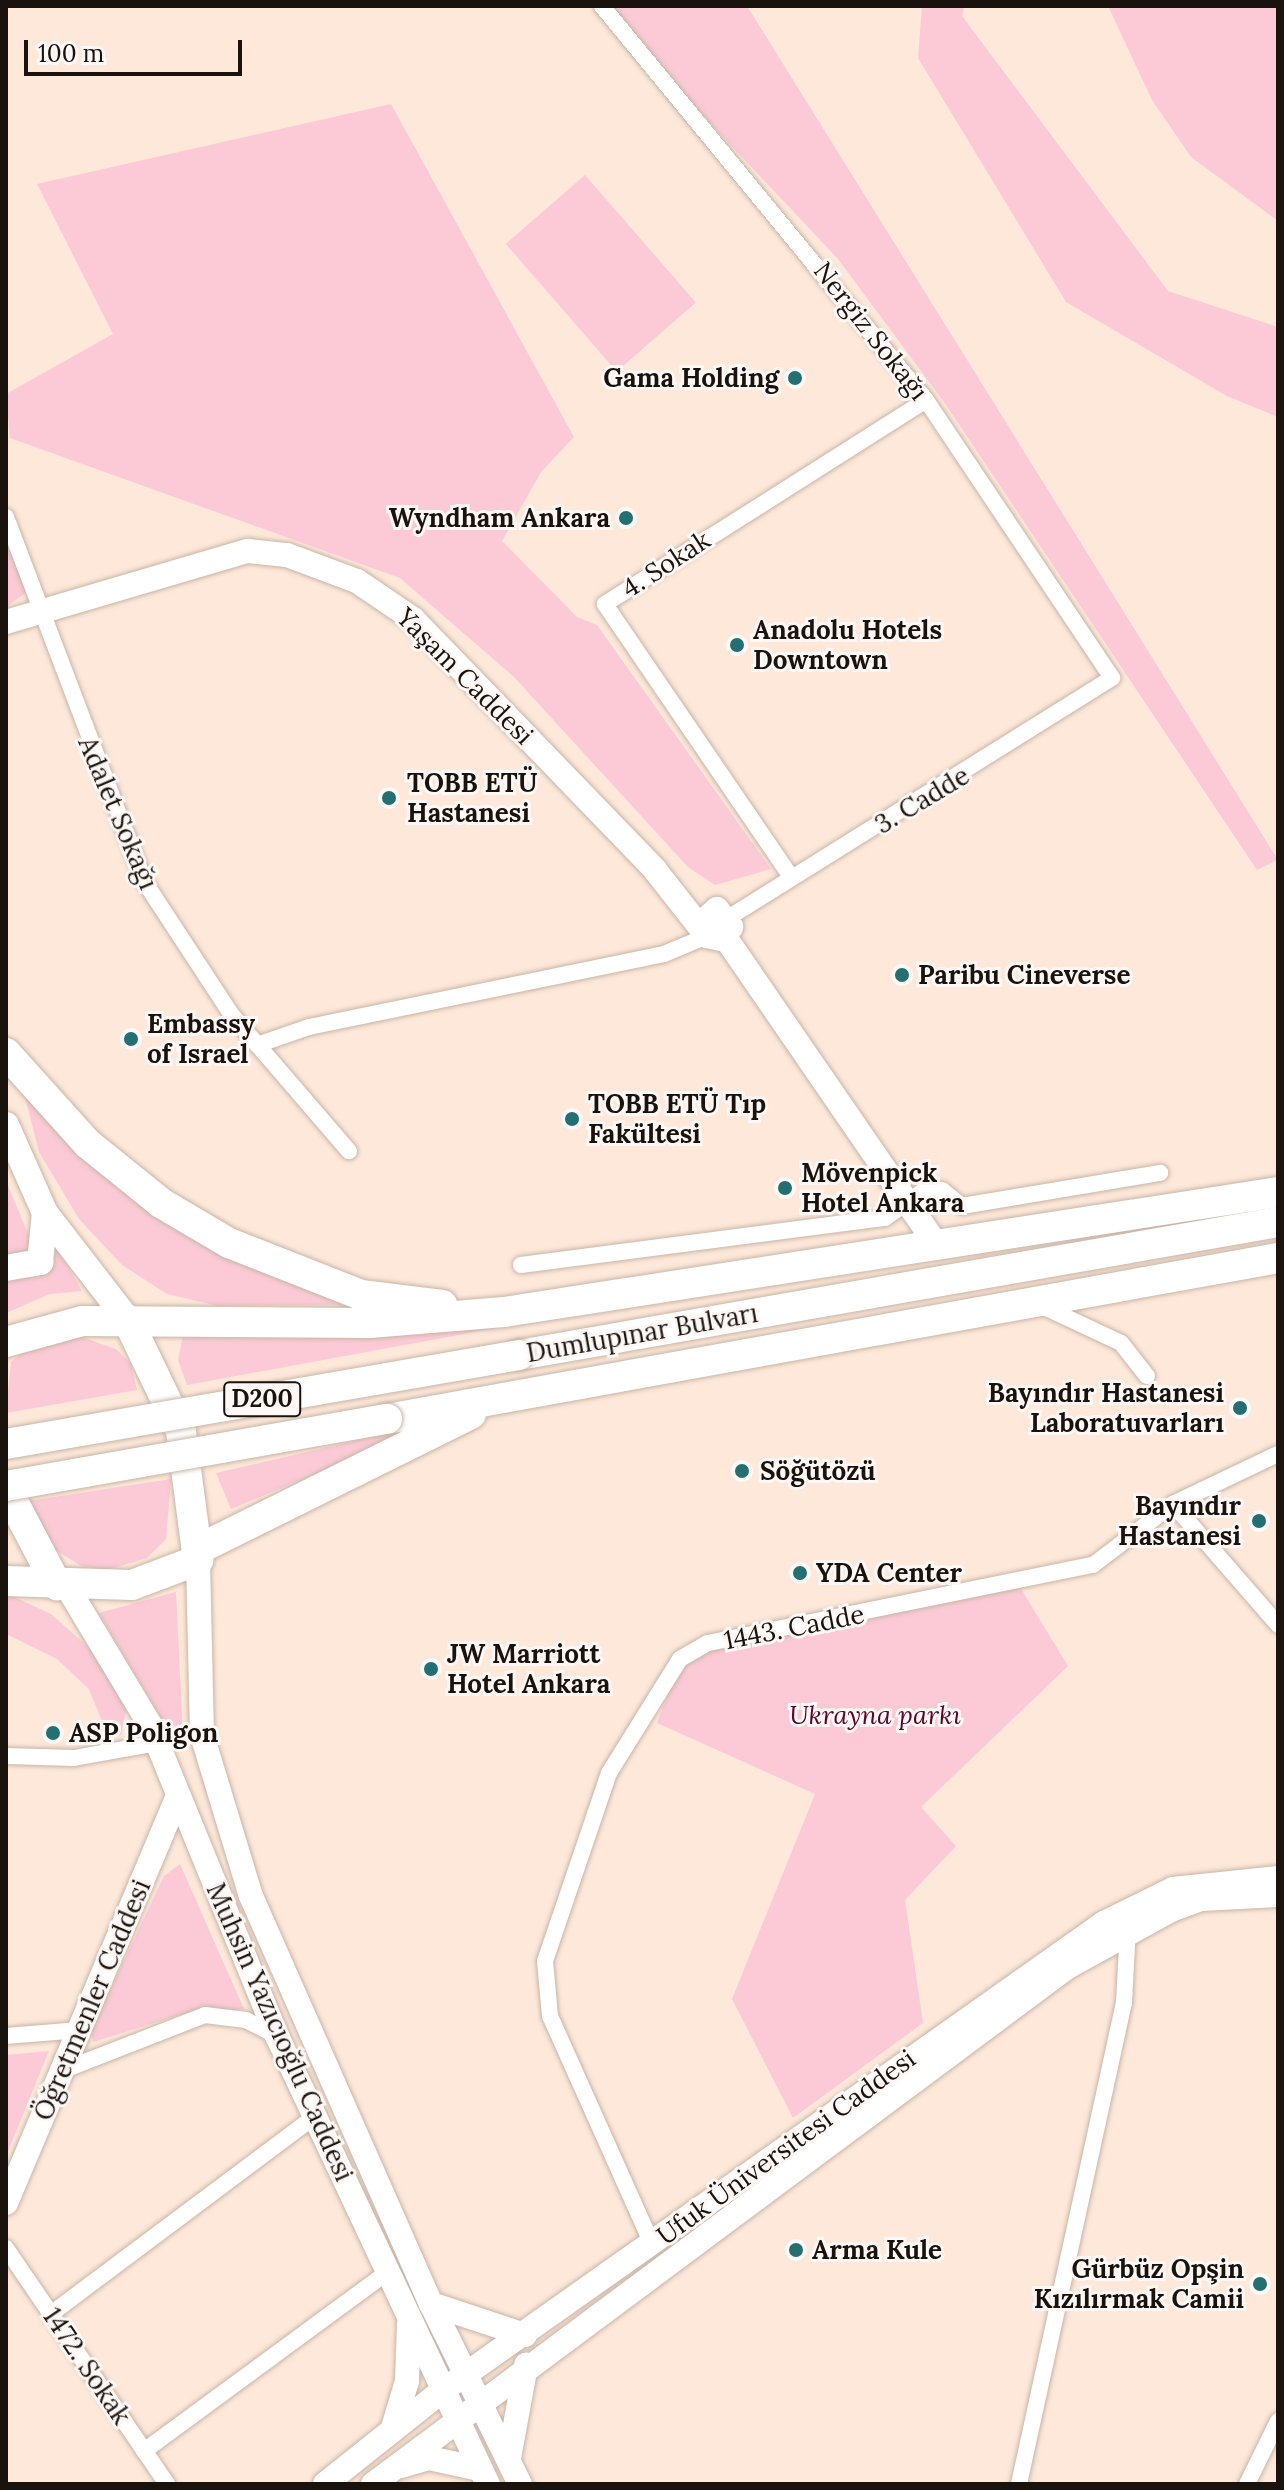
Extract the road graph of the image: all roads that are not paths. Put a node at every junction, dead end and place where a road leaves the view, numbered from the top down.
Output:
1 (602, 6) edge
2 (926, 400) junction
3 (6, 517) edge
4 (40, 610) junction
5 (6, 622) edge
6 (1112, 678) joint
7 (791, 877) junction
8 (714, 925) junction
9 (257, 1045) junction
10 (6, 1053) edge
11 (6, 1125) edge
12 (349, 1151) dead end
13 (1160, 1173) dead end
14 (1278, 1180) edge
15 (1278, 1192) edge
16 (908, 1202) junction
17 (1186, 1209) junction
18 (45, 1213) junction
19 (1278, 1222) edge
20 (937, 1245) junction
21 (1278, 1258) edge
22 (521, 1265) dead end
23 (6, 1268) edge
24 (821, 1268) junction
25 (1031, 1301) junction
26 (504, 1312) junction
27 (127, 1319) junction
28 (6, 1342) edge
29 (519, 1355) junction
30 (1147, 1376) dead end
31 (508, 1396) junction
32 (6, 1444) edge
33 (1278, 1454) edge
34 (6, 1487) edge
35 (1173, 1504) junction
36 (198, 1555) junction
37 (6, 1581) edge
38 (62, 1585) junction
39 (1278, 1625) edge
40 (157, 1743) junction
41 (6, 1756) edge
42 (178, 1796) junction
43 (1278, 1878) edge
44 (1278, 1895) edge
45 (1127, 1919) junction
46 (80, 2030) junction
47 (6, 2036) edge
48 (277, 2036) junction
49 (64, 2070) junction
50 (315, 2116) junction
51 (6, 2203) edge
52 (6, 2248) edge
53 (657, 2254) junction
54 (389, 2271) junction
55 (431, 2304) junction
56 (52, 2313) junction
57 (409, 2318) junction
58 (525, 2335) junction
59 (526, 2365) junction
60 (466, 2374) junction
61 (442, 2391) junction
62 (479, 2399) junction
63 (456, 2417) junction
64 (1278, 2421) edge
65 (392, 2431) junction
66 (144, 2451) junction
67 (509, 2461) junction
68 (393, 2468) junction
69 (484, 2477) edge
70 (167, 2484) edge
71 (325, 2484) edge
72 (373, 2484) edge
73 (520, 2484) edge
74 (1019, 2484) edge
75 (1247, 2484) edge

1 - 2 street, Nergiz Sokağı
2 - 6 street, Nergiz Sokağı
2 - 7 street, 4. Sokak
3 - 4 street, Adalet Sokağı
4 - 5 main road, Yaşam Caddesi
4 - 8 main road, Yaşam Caddesi
4 - 9 street, Adalet Sokağı
6 - 7 street, 3. Cadde
7 - 8 street, 3. Cadde
8 - 9 street, 3. Cadde
8 - 16 main road, Yaşam Caddesi
9 - 12 street, Adalet Sokağı
10 - 26 highway
11 - 18 main road
13 - 16 street
14 - 17 highway
15 - 17 highway
16 - 20 main road, Yaşam Caddesi
16 - 22 street
17 - 20 highway
18 - 23 main road
18 - 27 main road
19 - 29 highway, Dumlupınar Bulvarı
20 - 24 highway
21 - 25 highway, Dumlupınar Bulvarı
24 - 26 highway
24 - 29 highway
25 - 30 street
25 - 31 highway, Dumlupınar Bulvarı
26 - 27 highway
27 - 28 highway
27 - 36 highway
29 - 32 highway, Dumlupınar Bulvarı / D200, bridge
31 - 34 highway, Dumlupınar Bulvarı, bridge
31 - 36 highway, Dumlupınar Bulvarı
33 - 35 street, 1443. Cadde
34 - 38 highway
35 - 39 street
35 - 53 street, 1443. Cadde
36 - 38 highway, Dumlupınar Bulvarı
36 - 55 main road, Muhsin Yazıcıoğlu Caddesi
37 - 38 highway, Dumlupınar Bulvarı
38 - 40 main road, Muhsin Yazıcıoğlu Caddesi
40 - 41 street
40 - 42 main road, Muhsin Yazıcıoğlu Caddesi
42 - 46 main road, Öğretmenler Caddesi
42 - 48 main road, Muhsin Yazıcıoğlu Caddesi
43 - 45 main road, Ufuk Üniversitesi Caddesi
44 - 45 main road, Ufuk Üniversitesi Caddesi
45 - 53 main road, Ufuk Üniversitesi Caddesi
45 - 74 street
46 - 47 street
46 - 49 main road, Öğretmenler Caddesi
48 - 49 street
48 - 50 main road, Muhsin Yazıcıoğlu Caddesi
49 - 51 main road, Öğretmenler Caddesi
50 - 54 main road, Muhsin Yazıcıoğlu Caddesi
50 - 56 street
52 - 56 street, 1472. Sokak
53 - 58 main road, Ufuk Üniversitesi Caddesi
53 - 59 main road, Ufuk Üniversitesi Caddesi
54 - 57 main road, Muhsin Yazıcıoğlu Caddesi
54 - 66 street
55 - 58 main road
55 - 60 main road, Muhsin Yazıcıoğlu Caddesi
56 - 66 street, 1472. Sokak
57 - 61 main road, Muhsin Yazıcıoğlu Caddesi
57 - 65 main road
58 - 60 main road, Ufuk Üniversitesi Caddesi
59 - 62 main road, Ufuk Üniversitesi Caddesi
59 - 67 main road
60 - 61 main road, Ufuk Üniversitesi Caddesi
60 - 62 main road, Muhsin Yazıcıoğlu Caddesi
61 - 63 main road, Muhsin Yazıcıoğlu Caddesi
61 - 65 main road, Ufuk Üniversitesi Caddesi
62 - 63 main road, Ufuk Üniversitesi Caddesi
62 - 67 main road, Muhsin Yazıcıoğlu Caddesi
63 - 68 main road, Ufuk Üniversitesi Caddesi
63 - 69 main road, Muhsin Yazıcıoğlu Caddesi
64 - 75 street
65 - 71 main road, Ufuk Üniversitesi Caddesi
66 - 70 street, 1472. Sokak
67 - 73 main road, Muhsin Yazıcıoğlu Caddesi
68 - 69 main road
68 - 72 main road, Ufuk Üniversitesi Caddesi

